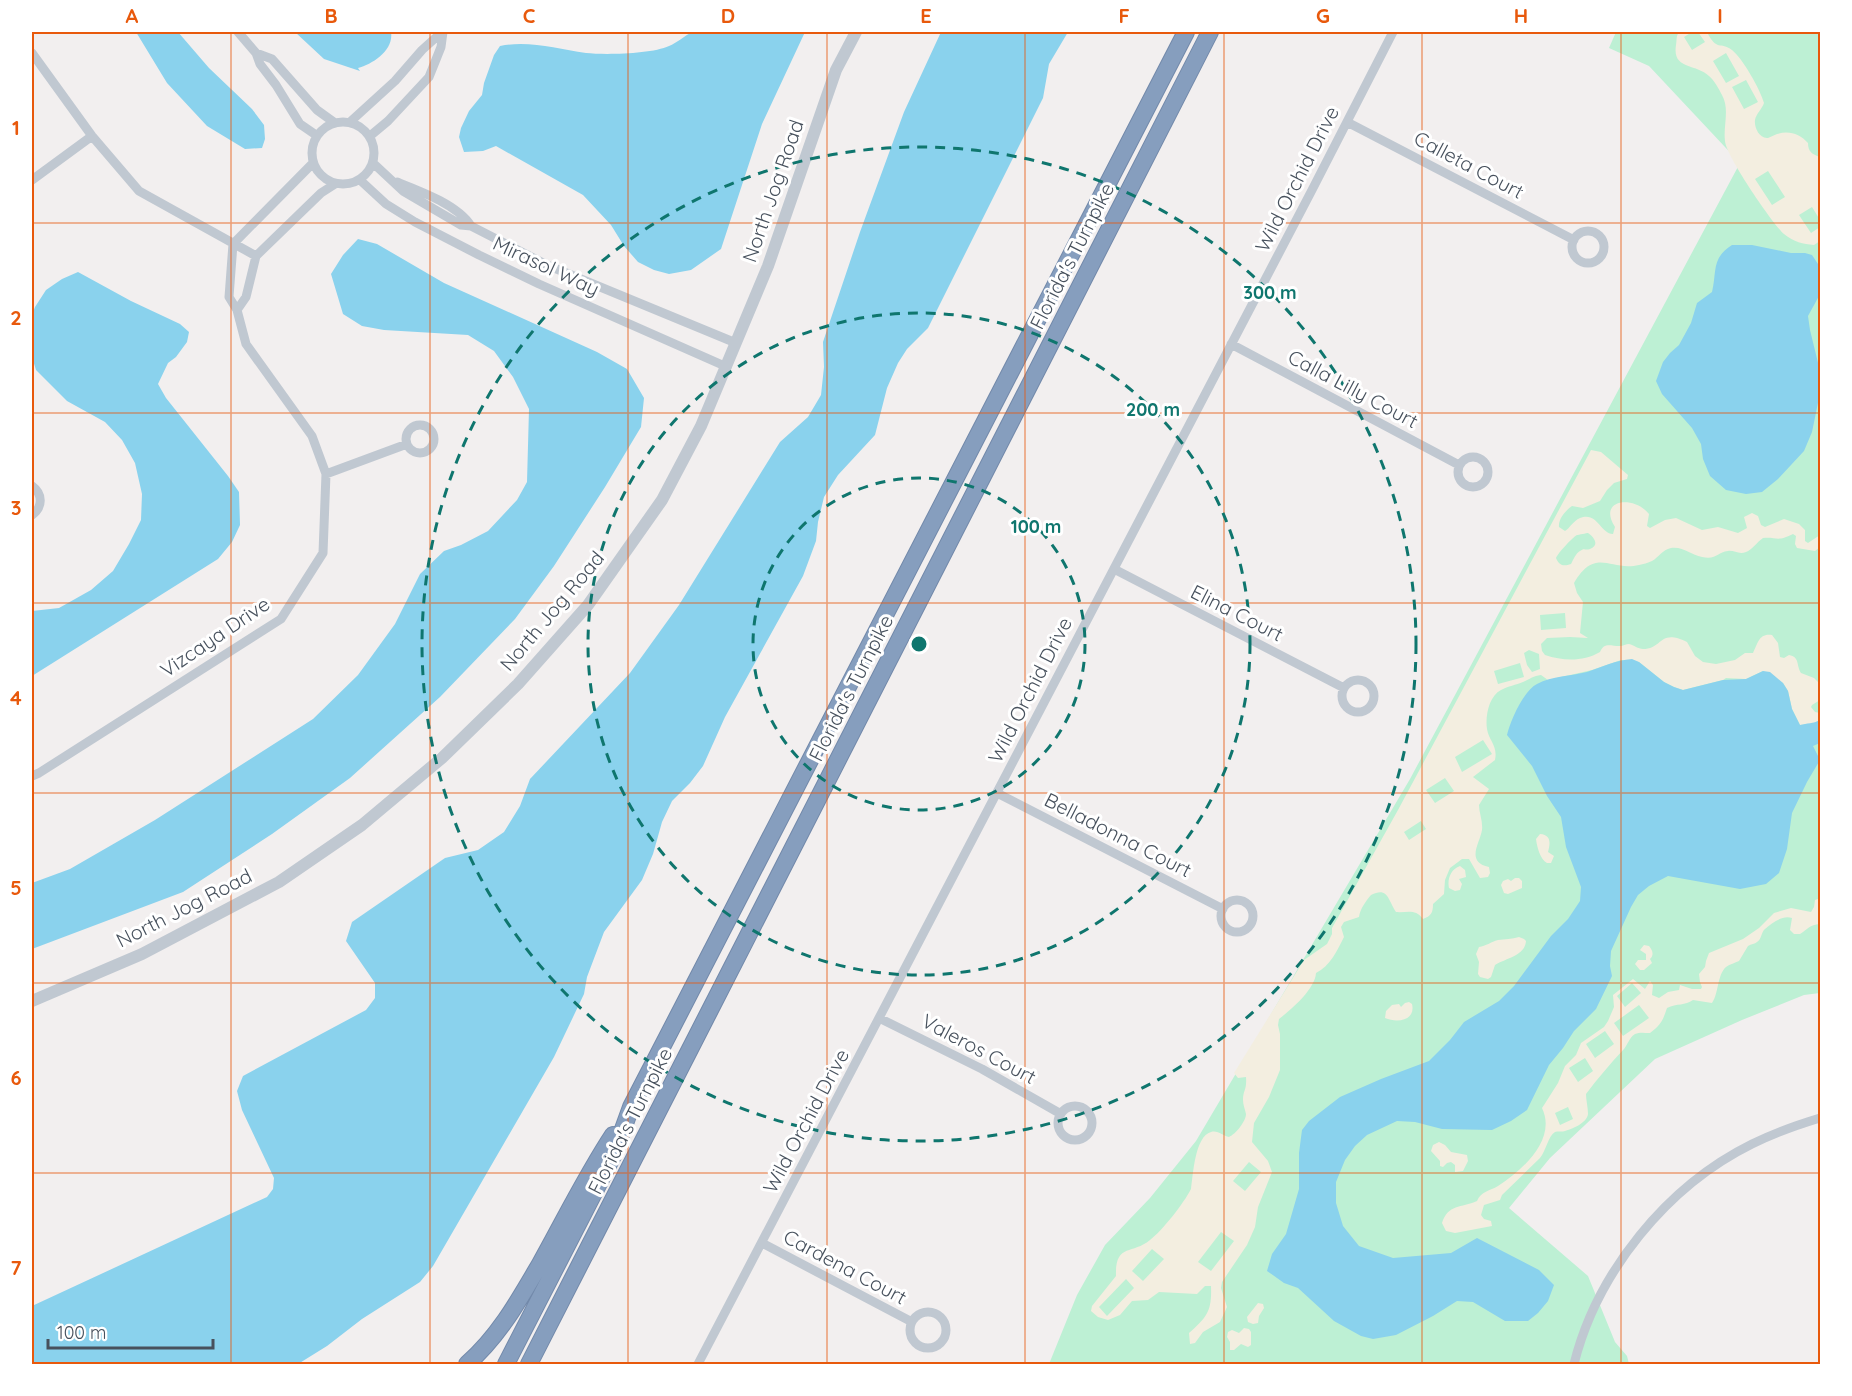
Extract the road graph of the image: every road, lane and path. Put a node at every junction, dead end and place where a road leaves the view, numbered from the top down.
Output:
1 (238, 32) edge
2 (443, 32) edge
3 (856, 32) edge
4 (1186, 32) edge
5 (1210, 32) edge
6 (1393, 32) edge
7 (32, 53) edge
8 (256, 53) junction
9 (350, 122) junction
10 (1347, 122) junction
11 (335, 123) junction
12 (316, 135) junction
13 (92, 136) junction
14 (370, 136) junction
15 (313, 163) junction
16 (373, 163) junction
17 (32, 180) edge
18 (360, 180) junction
19 (335, 184) junction
20 (1574, 240) dead end
21 (233, 244) junction
22 (256, 256) junction
23 (237, 310) junction
24 (736, 343) junction
25 (1231, 344) junction
26 (727, 366) junction
27 (407, 444) dead end
28 (1459, 465) dead end
29 (326, 474) junction
30 (32, 486) edge
31 (32, 515) edge
32 (1113, 569) junction
33 (1344, 688) dead end
34 (32, 776) edge
35 (997, 793) junction
36 (1223, 909) dead end
37 (32, 1001) edge
38 (879, 1018) junction
39 (632, 1107) junction
40 (1061, 1114) dead end
41 (1821, 1118) edge
42 (762, 1243) junction
43 (912, 1322) dead end
44 (467, 1365) edge
45 (506, 1365) edge
46 (530, 1365) edge
47 (698, 1365) edge
48 (1574, 1365) edge

1 - 8 street
2 - 9 street
2 - 14 street
3 - 24 street, North Jog Road
4 - 39 highway, Florida's Turnpike
5 - 46 highway, Florida's Turnpike
6 - 10 street, Wild Orchid Drive
7 - 13 street
8 - 11 street
8 - 12 street
9 - 11 street
9 - 14 street
10 - 20 street, Calleta Court
10 - 25 street, Wild Orchid Drive
11 - 12 street
12 - 15 street
13 - 17 street
13 - 21 street
14 - 16 street
15 - 19 street
15 - 21 street
16 - 18 street
16 - 24 street, Mirasol Way
18 - 19 street
18 - 26 street, Mirasol Way
19 - 22 street
21 - 22 street
21 - 23 street, Vizcaya Drive
22 - 23 street
23 - 29 street, Vizcaya Drive
24 - 26 street, North Jog Road
25 - 28 street, Calla Lilly Court
25 - 32 street, Wild Orchid Drive
26 - 37 street, North Jog Road
27 - 29 street
29 - 34 street, Vizcaya Drive
30 - 31 street
32 - 33 street, Elina Court
32 - 35 street, Wild Orchid Drive
35 - 36 street, Belladonna Court
35 - 38 street, Wild Orchid Drive
38 - 40 street, Valeros Court
38 - 42 street, Wild Orchid Drive
39 - 44 highway
39 - 45 highway, Florida's Turnpike
41 - 48 street
42 - 43 street, Cardena Court
42 - 47 street, Wild Orchid Drive

